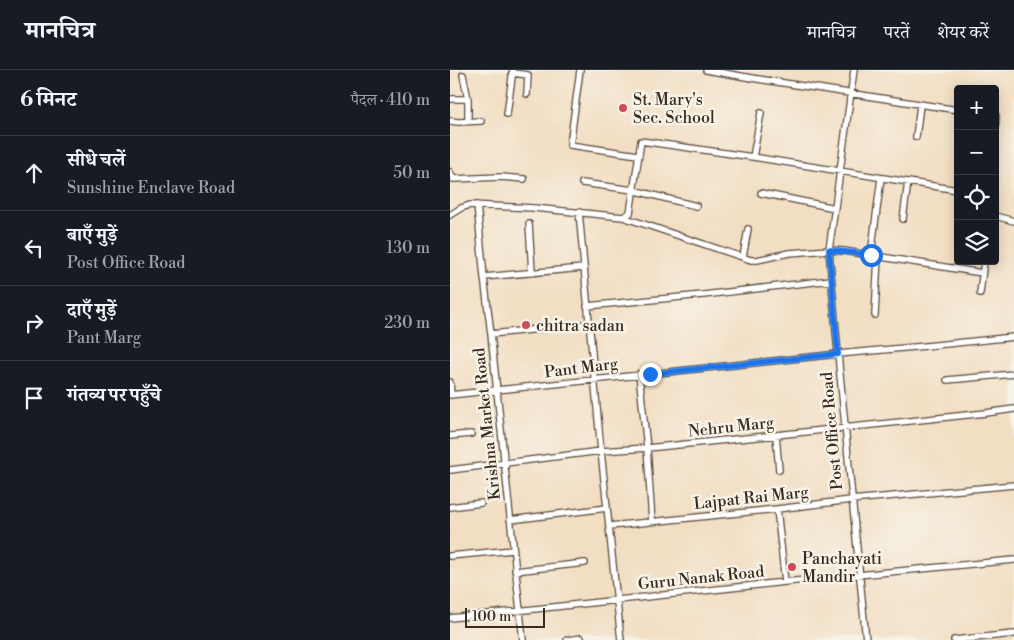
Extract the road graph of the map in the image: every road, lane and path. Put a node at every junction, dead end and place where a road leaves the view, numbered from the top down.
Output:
1 (580, 70) edge
2 (706, 70) edge
3 (854, 70) edge
4 (512, 72) edge
5 (463, 75) dead end
6 (850, 93) junction
7 (527, 94) dead end
8 (450, 99) edge
9 (468, 99) junction
10 (920, 105) junction
11 (954, 109) edge
12 (761, 113) dead end
13 (507, 114) dead end
14 (450, 121) edge
15 (481, 121) dead end
16 (468, 122) junction
17 (916, 137) dead end
18 (638, 155) junction
19 (753, 157) junction
20 (840, 171) junction
21 (450, 172) edge
22 (881, 178) junction
23 (524, 179) dead end
24 (908, 182) junction
25 (582, 183) dead end
26 (954, 189) edge
27 (633, 190) junction
28 (761, 193) dead end
29 (477, 205) junction
30 (696, 206) dead end
31 (835, 208) junction
32 (579, 212) junction
33 (450, 215) edge
34 (623, 216) junction
35 (999, 217) edge
36 (903, 219) dead end
37 (1014, 222) edge
38 (529, 224) dead end
39 (748, 229) dead end
40 (829, 250) junction
41 (871, 255) junction
42 (878, 256) junction
43 (743, 257) junction
44 (983, 265) edge
45 (583, 268) junction
46 (532, 272) junction
47 (982, 273) junction
48 (484, 277) junction
49 (831, 280) junction
50 (980, 293) dead end
51 (587, 306) junction
52 (875, 315) dead end
53 (588, 324) junction
54 (491, 334) junction
55 (1014, 337) edge
56 (838, 354) junction
57 (639, 374) junction
58 (1014, 374) edge
59 (595, 380) junction
60 (947, 380) dead end
61 (450, 382) edge
62 (497, 391) junction
63 (451, 395) edge
64 (1014, 409) edge
65 (846, 428) junction
66 (471, 434) dead end
67 (776, 435) junction
68 (450, 436) edge
69 (647, 448) junction
70 (601, 451) junction
71 (504, 463) junction
72 (450, 470) edge
73 (779, 470) dead end
74 (1014, 485) edge
75 (851, 500) junction
76 (482, 503) dead end
77 (450, 506) edge
78 (607, 508) junction
79 (777, 509) junction
80 (510, 520) junction
81 (652, 521) junction
82 (610, 526) junction
83 (513, 550) junction
84 (450, 556) edge
85 (1014, 560) edge
86 (585, 563) dead end
87 (515, 571) junction
88 (859, 574) junction
89 (785, 582) junction
90 (617, 599) junction
91 (520, 611) junction
92 (450, 618) edge
93 (1014, 634) edge
94 (581, 638) dead end
95 (523, 640) edge
96 (567, 640) edge
97 (620, 640) edge
98 (866, 640) edge
99 (954, 640) edge

1 - 18 street
2 - 6 street
3 - 6 street, Post Office Road
4 - 7 street
4 - 13 street
5 - 9 street
6 - 10 street
6 - 20 street, Post Office Road
8 - 9 street
9 - 16 street
10 - 11 street
10 - 17 street
12 - 19 street
14 - 16 street
15 - 16 street
18 - 19 street
18 - 27 street
19 - 20 street
20 - 22 street
20 - 31 street, Post Office Road
21 - 23 street
22 - 24 street
22 - 41 street
24 - 26 street
24 - 36 street
25 - 27 street
27 - 30 street
27 - 34 street
28 - 31 street
29 - 32 street
29 - 33 street
29 - 48 street, Krishna Market Road
31 - 40 street, Post Office Road
32 - 34 street
32 - 45 street
34 - 43 street
35 - 37 street
38 - 46 street
39 - 43 street
40 - 41 street
40 - 43 street
40 - 49 street, Post Office Road
41 - 42 street
42 - 47 street
42 - 52 street
44 - 47 street
45 - 46 street
45 - 51 street
46 - 48 street
47 - 50 street
48 - 54 street, Krishna Market Road
49 - 51 street
49 - 56 street, Post Office Road
51 - 53 street
53 - 54 street
53 - 59 street
54 - 62 street, Krishna Market Road
55 - 56 street, Pant Marg
56 - 57 street, Pant Marg
56 - 65 street, Post Office Road
57 - 59 street, Pant Marg
57 - 69 street
58 - 60 street
59 - 62 street, Pant Marg
59 - 70 street
61 - 63 street
62 - 63 street, Pant Marg
62 - 71 street, Krishna Market Road
64 - 65 street, Nehru Marg
65 - 67 street, Nehru Marg
65 - 75 street, Post Office Road
66 - 68 street
67 - 69 street, Nehru Marg
67 - 73 street
69 - 70 street, Nehru Marg
69 - 81 street
70 - 71 street, Nehru Marg
70 - 78 street
71 - 72 street, Nehru Marg
71 - 80 street, Krishna Market Road
74 - 75 street, Lajpat Rai Marg
75 - 79 street, Lajpat Rai Marg
75 - 88 street, Post Office Road
76 - 77 street
78 - 80 street
78 - 82 street
79 - 81 street, Lajpat Rai Marg
79 - 89 street
80 - 83 street, Krishna Market Road
81 - 82 street, Lajpat Rai Marg
82 - 90 street
83 - 84 street
83 - 87 street, Krishna Market Road
85 - 88 street, Guru Nanak Road
86 - 87 street
87 - 91 street, Krishna Market Road
88 - 89 street, Guru Nanak Road
88 - 98 street, Post Office Road
89 - 90 street, Guru Nanak Road
90 - 91 street, Guru Nanak Road
90 - 97 street
91 - 92 street, Guru Nanak Road
91 - 95 street, Krishna Market Road
93 - 99 street
94 - 96 street

